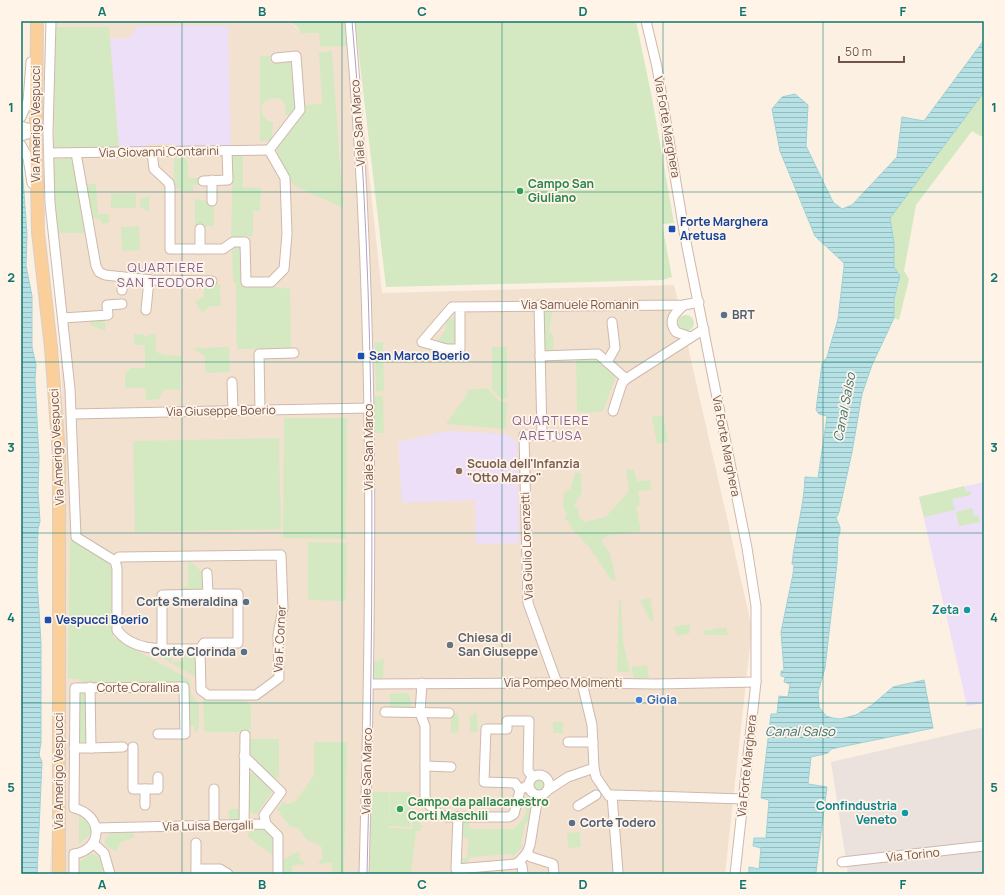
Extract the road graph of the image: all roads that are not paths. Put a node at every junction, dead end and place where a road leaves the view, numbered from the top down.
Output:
1 (36, 21) edge
2 (51, 21) edge
3 (350, 21) edge
4 (646, 21) edge
5 (276, 58) dead end
6 (22, 115) edge
7 (22, 131) edge
8 (36, 131) junction
9 (21, 145) edge
10 (269, 150) junction
11 (227, 151) junction
12 (152, 152) junction
13 (49, 153) junction
14 (76, 153) junction
15 (212, 201) dead end
16 (200, 228) dead end
17 (38, 232) junction
18 (200, 249) junction
19 (122, 277) junction
20 (149, 280) junction
21 (212, 281) dead end
22 (122, 290) dead end
23 (699, 302) junction
24 (122, 304) dead end
25 (538, 305) junction
26 (684, 305) junction
27 (460, 306) junction
28 (146, 310) dead end
29 (63, 318) junction
30 (612, 322) dead end
31 (704, 329) junction
32 (690, 338) junction
33 (294, 353) dead end
34 (540, 356) junction
35 (607, 362) junction
36 (626, 379) junction
37 (232, 382) dead end
38 (369, 408) junction
39 (233, 410) junction
40 (260, 410) junction
41 (613, 411) dead end
42 (72, 414) junction
43 (542, 434) junction
44 (555, 436) dead end
45 (115, 561) junction
46 (207, 572) dead end
47 (208, 594) junction
48 (162, 595) dead end
49 (162, 605) dead end
50 (162, 648) junction
51 (200, 649) junction
52 (756, 682) junction
53 (422, 683) junction
54 (557, 683) junction
55 (582, 683) junction
56 (369, 684) junction
57 (90, 688) junction
58 (385, 712) dead end
59 (420, 713) junction
60 (449, 713) dead end
61 (158, 734) dead end
62 (245, 735) dead end
63 (568, 742) dead end
64 (593, 742) junction
65 (123, 747) dead end
66 (133, 747) dead end
67 (74, 748) junction
68 (91, 748) junction
69 (244, 756) junction
70 (425, 766) junction
71 (451, 767) dead end
72 (594, 768) junction
73 (533, 776) junction
74 (543, 776) junction
75 (158, 777) dead end
76 (568, 777) junction
77 (74, 783) junction
78 (59, 784) junction
79 (524, 788) junction
80 (145, 789) junction
81 (214, 789) dead end
82 (548, 790) junction
83 (612, 795) junction
84 (540, 796) junction
85 (596, 796) dead end
86 (743, 799) junction
87 (145, 805) dead end
88 (578, 806) dead end
89 (458, 817) junction
90 (266, 824) junction
91 (214, 825) junction
92 (244, 825) junction
93 (96, 828) junction
94 (93, 843) junction
95 (196, 843) dead end
96 (984, 846) edge
97 (527, 853) junction
98 (519, 862) junction
99 (842, 862) dead end
100 (196, 872) edge
101 (618, 872) dead end
102 (59, 874) edge
103 (74, 874) edge
104 (110, 874) edge
105 (228, 874) edge
106 (278, 874) edge
107 (364, 874) edge
108 (523, 874) edge
109 (554, 874) edge
110 (735, 874) edge

1 - 6 street
1 - 8 main road, Via Amerigo Vespucci
2 - 13 street
3 - 38 street, Viale San Marco
4 - 23 street, Via Forte Marghera
5 - 10 street
7 - 8 street
8 - 17 main road, Via Amerigo Vespucci
9 - 17 street
10 - 11 street, Via Giovanni Contarini
10 - 18 street
11 - 12 street, Via Giovanni Contarini
11 - 15 street
12 - 14 street, Via Giovanni Contarini
12 - 18 street
13 - 14 street, Via Giovanni Contarini
13 - 29 street
14 - 19 street
16 - 18 street
17 - 78 main road, Via Amerigo Vespucci
19 - 20 street
19 - 22 street
20 - 21 street
20 - 28 street
23 - 26 street, Via Samuele Romanin
23 - 31 street, Via Forte Marghera
24 - 29 street
25 - 26 street, Via Samuele Romanin
25 - 27 street, Via Samuele Romanin
25 - 34 street
26 - 32 street
27 - 27 street
29 - 42 street
30 - 35 street
31 - 32 street
31 - 52 street, Via Forte Marghera
32 - 36 street
33 - 40 street
34 - 35 street
34 - 43 street
35 - 36 street
36 - 41 street
37 - 39 street
38 - 40 street, Via Giuseppe Boerio
38 - 56 street, Viale San Marco
39 - 40 street, Via Giuseppe Boerio
39 - 42 street, Via Giuseppe Boerio
42 - 45 street
43 - 44 street, Via Giulio Lorenzetti
43 - 54 street, Via Giulio Lorenzetti
45 - 50 street
45 - 51 street, Via F. Corner
46 - 47 street
47 - 48 street
47 - 51 street
49 - 50 street
50 - 51 street
52 - 55 street, Via Pompeo Molmenti
52 - 86 street, Via Forte Marghera
53 - 54 street, Via Pompeo Molmenti
53 - 56 street, Via Pompeo Molmenti
53 - 59 street
54 - 55 street, Via Pompeo Molmenti
55 - 64 street
56 - 107 street, Viale San Marco
57 - 61 street, Corte Corallina
57 - 67 street, Corte Corallina
57 - 68 street, Corte Corallina
58 - 59 street
59 - 60 street
59 - 70 street
62 - 69 street
63 - 64 street
64 - 72 street
65 - 68 street
66 - 80 street
67 - 68 street
67 - 77 street
69 - 90 street
69 - 92 street
70 - 71 street
70 - 89 street
72 - 76 street
72 - 83 street
73 - 74 street
73 - 79 street
73 - 79 street
74 - 76 street
74 - 82 street
75 - 80 street
76 - 82 street
77 - 78 street
77 - 93 street
78 - 102 main road, Via Amerigo Vespucci
79 - 84 street
79 - 89 street
80 - 87 street
81 - 91 street
82 - 84 street
83 - 86 street
83 - 101 street
84 - 97 street
85 - 88 street
86 - 110 street, Via Forte Marghera
89 - 98 street
90 - 92 street, Via Luisa Bergalli
90 - 106 street, Via Luisa Bergalli
91 - 92 street, Via Luisa Bergalli
91 - 93 street, Via Luisa Bergalli
93 - 94 street
94 - 103 street
94 - 104 street
95 - 100 street
96 - 99 street, Via Torino
97 - 98 street
97 - 109 street
98 - 108 street
100 - 105 street

